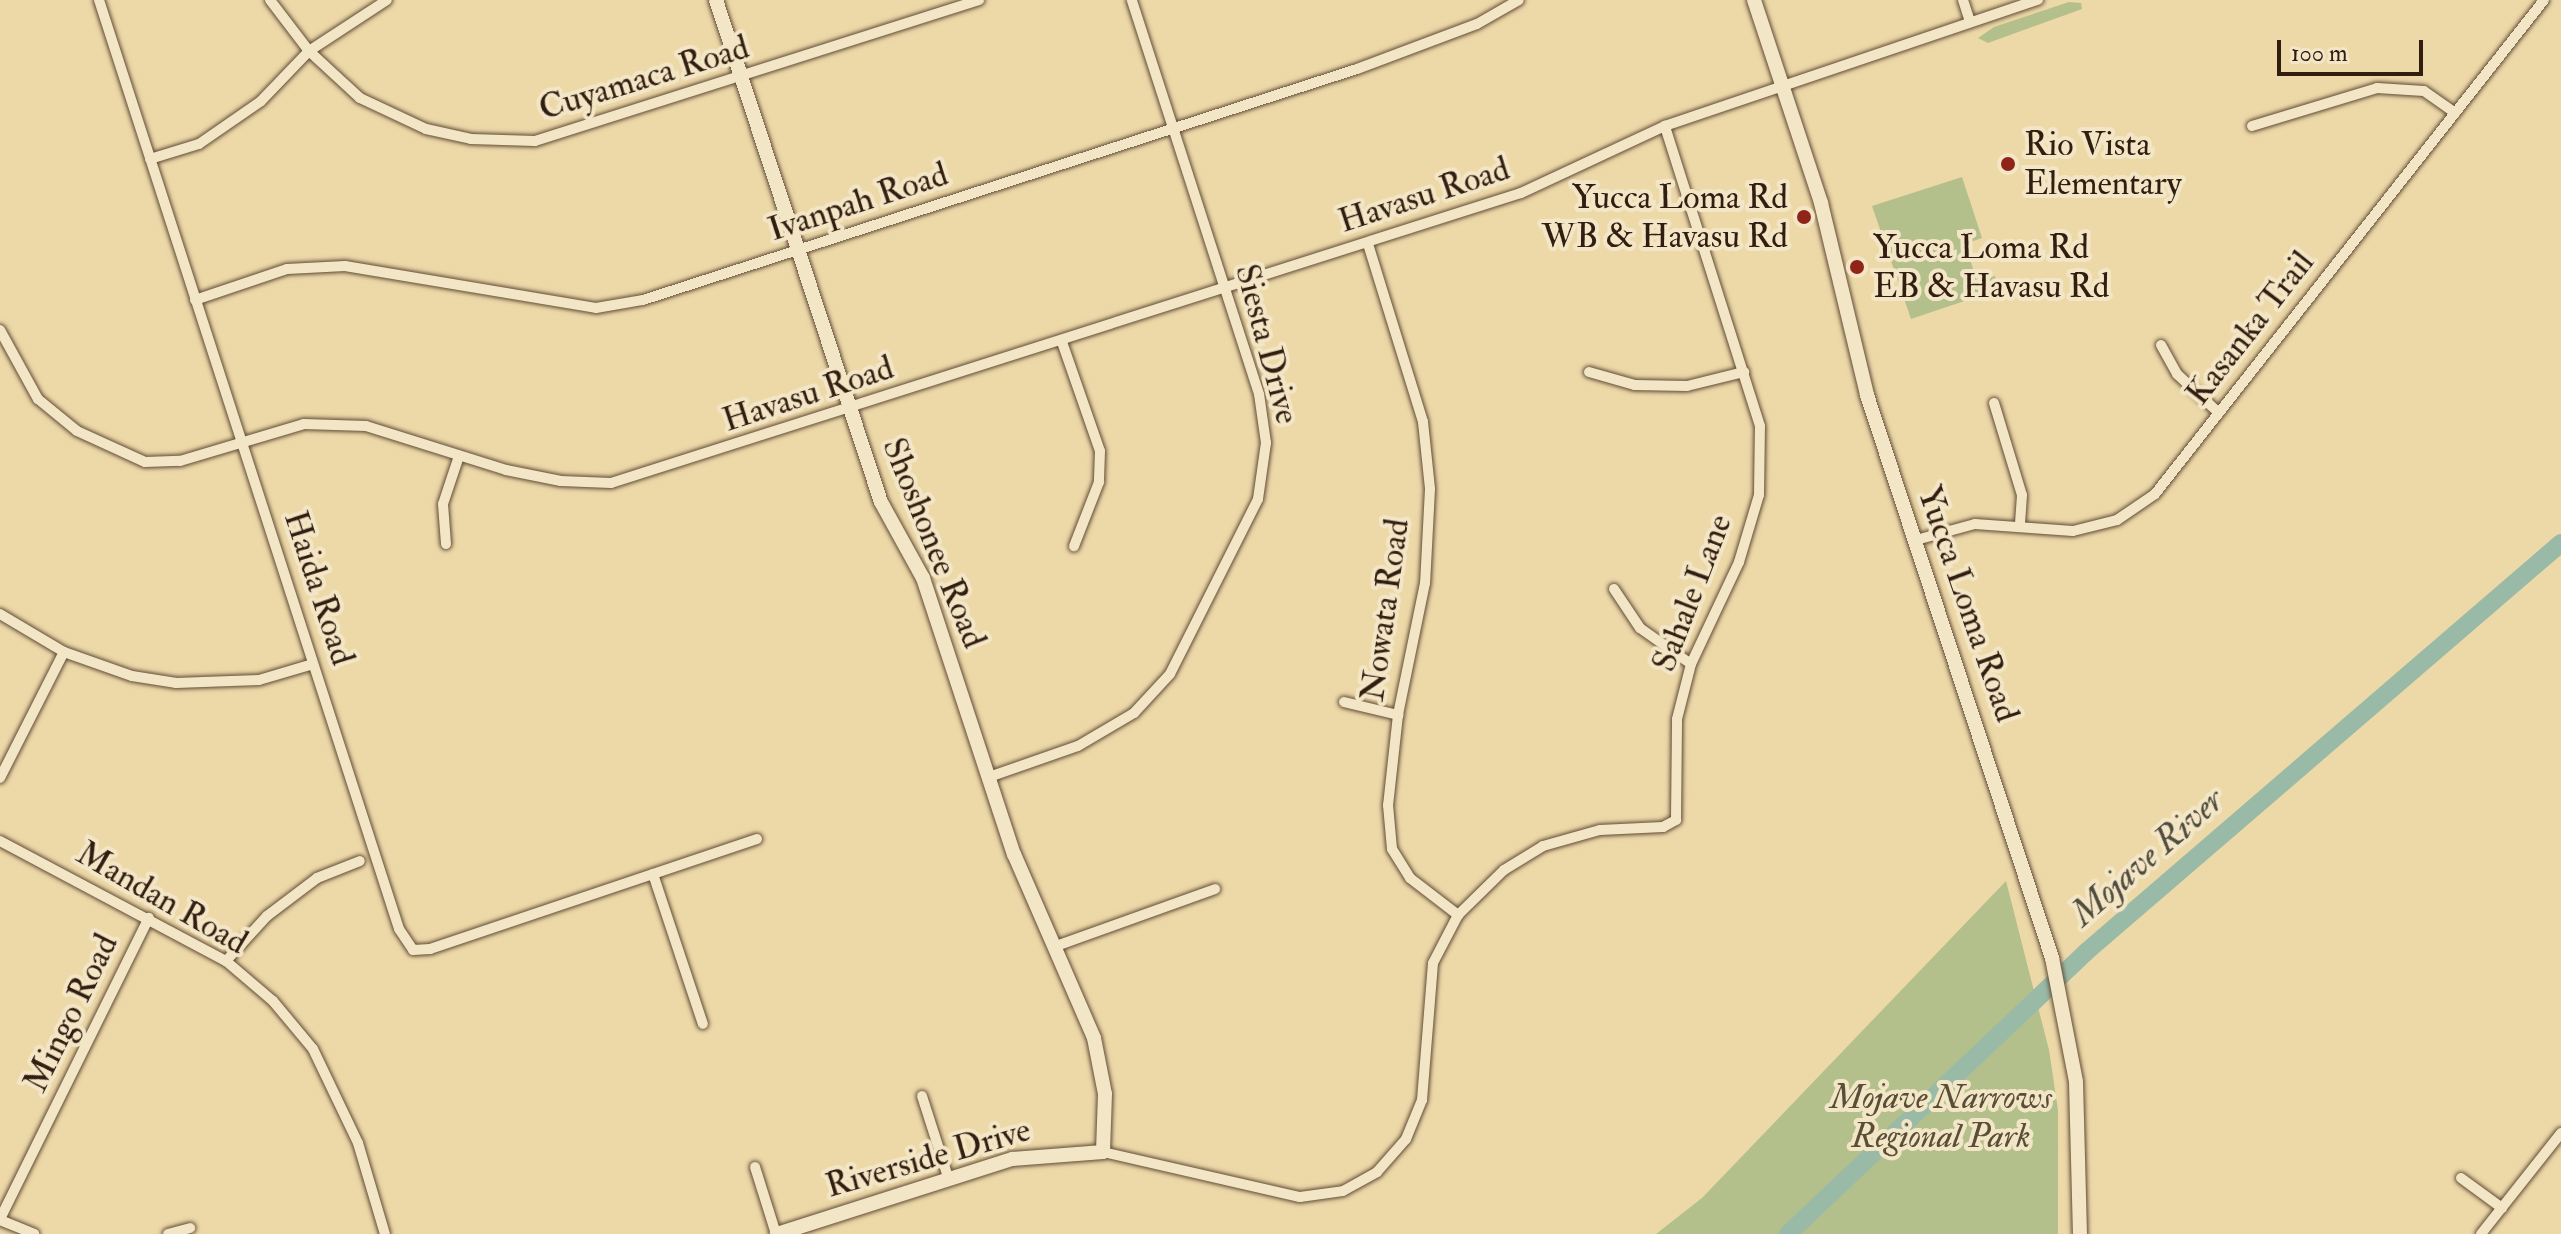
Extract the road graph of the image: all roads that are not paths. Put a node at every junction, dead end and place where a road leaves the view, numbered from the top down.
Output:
1 (99, 0) edge
2 (270, 0) edge
3 (387, 0) edge
4 (716, 0) edge
5 (979, 0) edge
6 (1132, 0) edge
7 (1519, 0) edge
8 (1754, 0) edge
9 (1963, 0) edge
10 (2038, 0) edge
11 (2544, 0) edge
12 (1970, 22) junction
13 (309, 51) junction
14 (741, 78) junction
15 (1782, 84) junction
16 (2455, 113) junction
17 (1665, 126) junction
18 (2252, 126) dead end
19 (1172, 129) junction
20 (150, 159) junction
21 (1368, 244) junction
22 (798, 252) junction
23 (1225, 288) junction
24 (195, 300) junction
25 (0, 330) edge
26 (1062, 342) junction
27 (2161, 345) dead end
28 (1589, 372) dead end
29 (1744, 372) junction
30 (1994, 403) dead end
31 (849, 411) junction
32 (2219, 413) junction
33 (243, 444) junction
34 (459, 456) junction
35 (2020, 524) junction
36 (1916, 540) junction
37 (446, 544) dead end
38 (1074, 546) dead end
39 (1614, 589) dead end
40 (0, 614) edge
41 (64, 652) junction
42 (313, 664) junction
43 (1691, 664) junction
44 (1344, 702) dead end
45 (1398, 715) junction
46 (989, 777) junction
47 (0, 778) edge
48 (1676, 820) joint
49 (757, 839) dead end
50 (0, 841) edge
51 (360, 861) dead end
52 (653, 874) junction
53 (1215, 889) dead end
54 (1458, 915) junction
55 (149, 918) junction
56 (1056, 946) junction
57 (226, 961) junction
58 (703, 1024) dead end
59 (922, 1096) dead end
60 (2561, 1133) edge
61 (1103, 1152) junction
62 (755, 1167) dead end
63 (948, 1177) junction
64 (2461, 1178) dead end
65 (2502, 1208) junction
66 (0, 1220) edge
67 (190, 1228) dead end
68 (34, 1234) edge
69 (168, 1234) edge
70 (385, 1234) edge
71 (777, 1234) edge
72 (2080, 1234) edge
73 (2481, 1234) edge

1 - 20 street, Haida Road
2 - 13 street, Cuyamaca Road
3 - 13 street
4 - 14 street, Shoshonee Road
5 - 14 street, Cuyamaca Road
6 - 19 street, Siesta Drive
7 - 19 street, Ivanpah Road
8 - 15 street, Yucca Loma Road
9 - 12 street
10 - 12 street, Havasu Road
11 - 16 street, Kasanka Trail
12 - 15 street, Havasu Road
13 - 14 street, Cuyamaca Road
13 - 20 street
14 - 22 street, Shoshonee Road
15 - 17 street, Havasu Road
15 - 36 street, Yucca Loma Road
16 - 18 street
16 - 32 street, Kasanka Trail
17 - 21 street, Havasu Road
17 - 29 street, Sahale Lane
19 - 22 street, Ivanpah Road
19 - 23 street, Siesta Drive
20 - 24 street, Haida Road
21 - 23 street, Havasu Road
21 - 45 street, Nowata Road
22 - 24 street, Ivanpah Road
22 - 31 street, Shoshonee Road
23 - 26 street, Havasu Road
23 - 46 street, Siesta Drive
24 - 33 street, Haida Road
25 - 33 street, Havasu Road
26 - 31 street, Havasu Road
26 - 38 street
27 - 32 street
28 - 29 street
29 - 43 street, Sahale Lane
30 - 35 street
31 - 34 street, Havasu Road
31 - 46 street, Shoshonee Road
32 - 35 street, Kasanka Trail
33 - 34 street, Havasu Road
33 - 42 street, Haida Road
34 - 37 street
35 - 36 street, Kasanka Trail
36 - 72 street, Yucca Loma Road
39 - 43 street
40 - 41 street
41 - 42 street
41 - 47 street
42 - 52 street, Haida Road
43 - 48 street, Sahale Lane
44 - 45 street
45 - 54 street, Nowata Road
46 - 56 street, Shoshonee Road
48 - 54 street, Riverside Drive
49 - 52 street, Haida Road
50 - 55 street, Mandan Road
51 - 57 street
52 - 58 street
53 - 56 street
54 - 61 street, Riverside Drive
55 - 57 street, Mandan Road
55 - 66 street, Mingo Road
56 - 61 street, Shoshonee Road
57 - 70 street, Mandan Road
59 - 63 street
60 - 65 street
61 - 63 street, Riverside Drive
62 - 71 street
63 - 71 street, Riverside Drive
64 - 65 street
65 - 73 street
66 - 68 street
67 - 69 street

